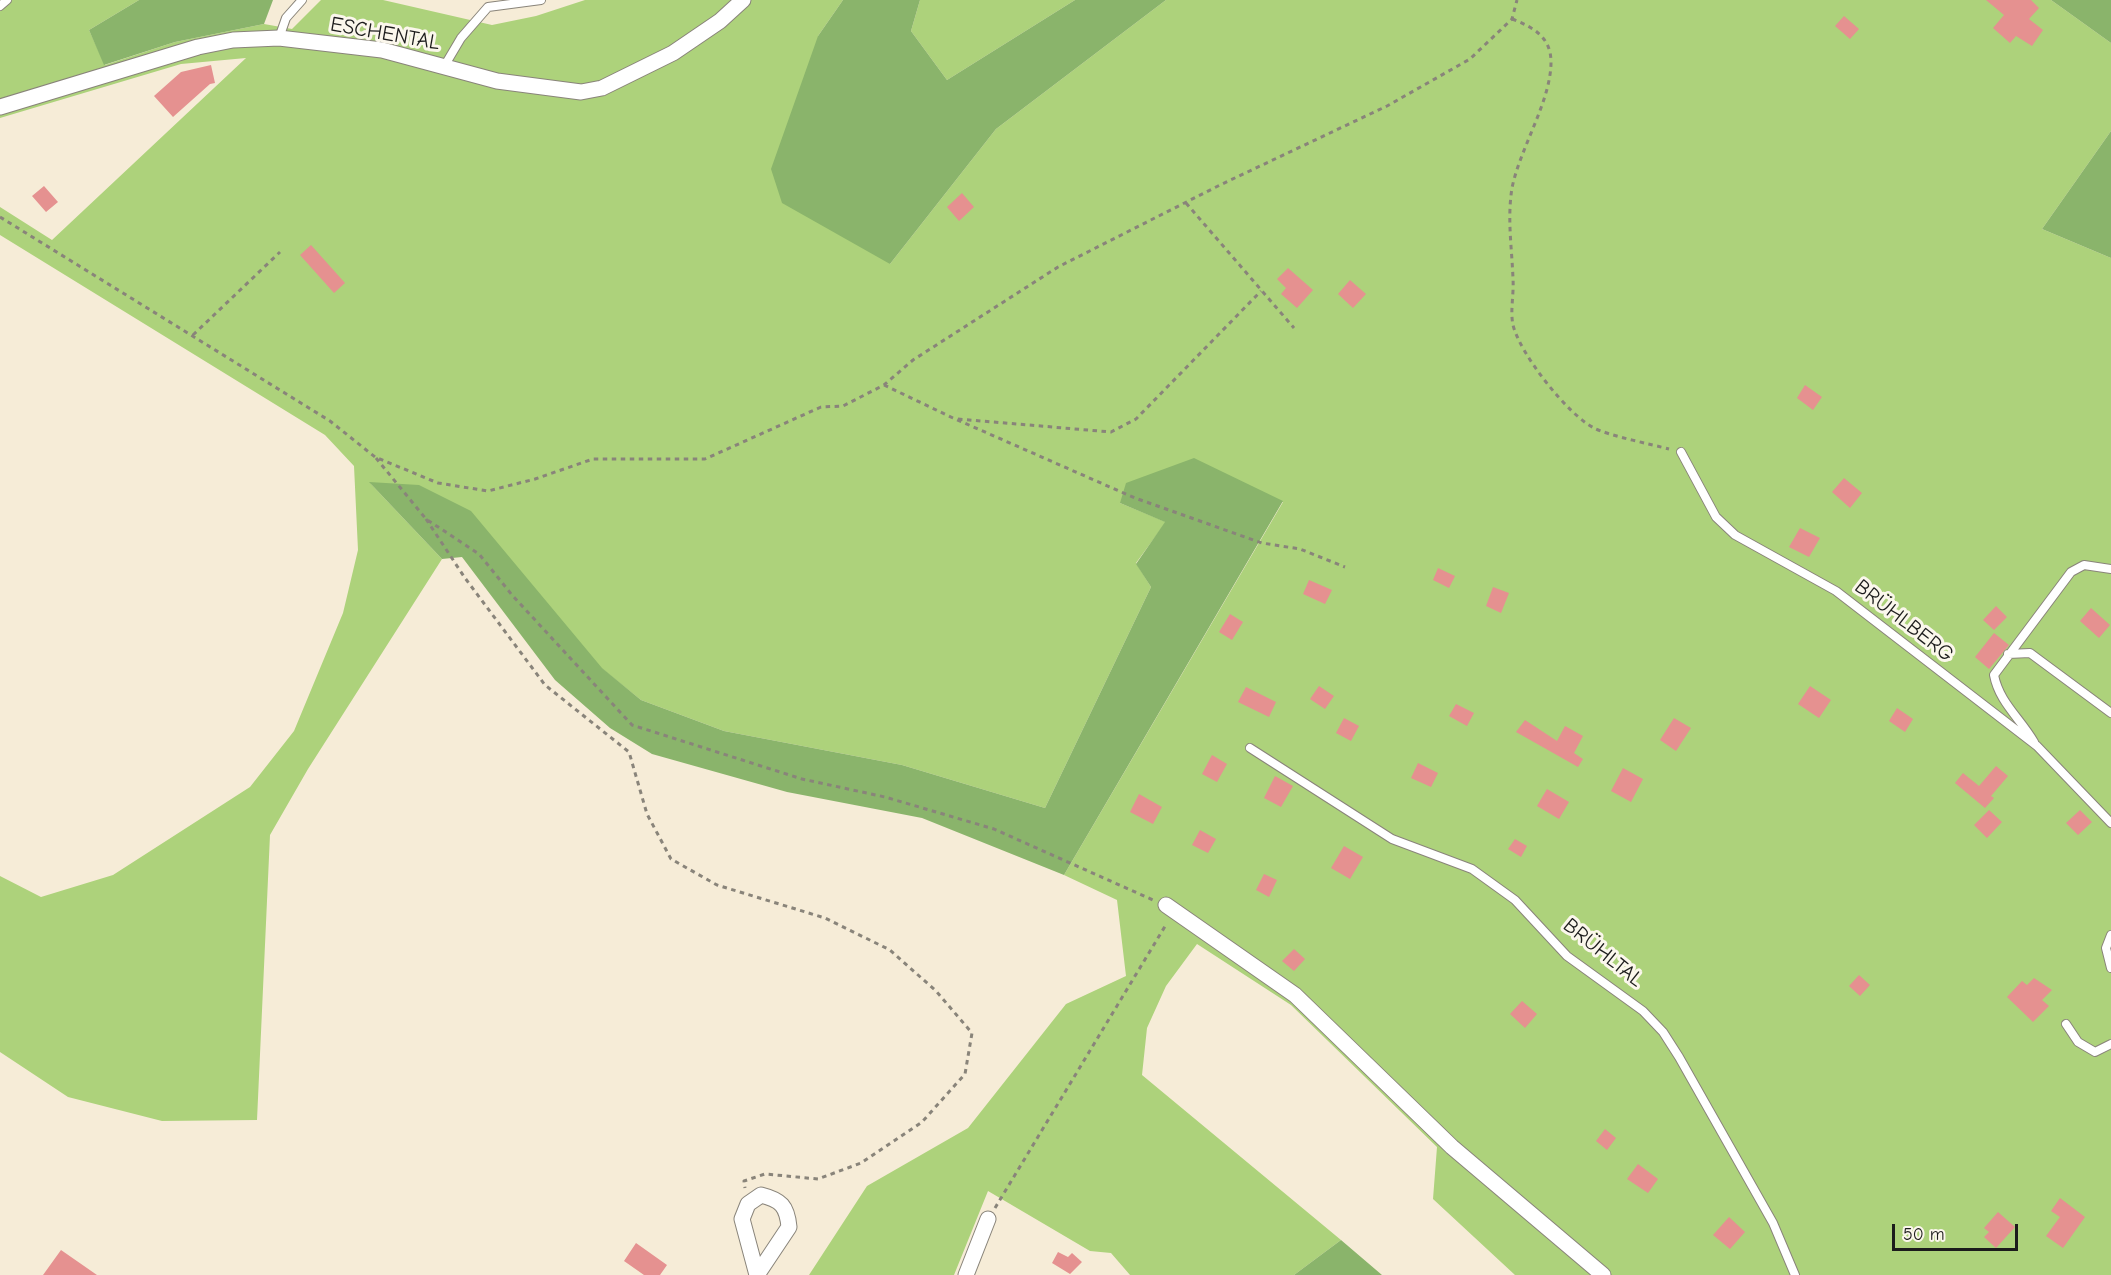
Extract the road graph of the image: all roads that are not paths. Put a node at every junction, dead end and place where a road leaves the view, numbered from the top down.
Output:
1 (7, 0) edge
2 (302, 0) edge
3 (541, 0) edge
4 (744, 0) edge
5 (0, 6) edge
6 (279, 38) junction
7 (445, 65) junction
8 (0, 107) edge
9 (1681, 452) road end
10 (2111, 569) edge
11 (2008, 654) junction
12 (2111, 713) edge
13 (2037, 746) junction
14 (1250, 748) dead end
15 (2111, 823) edge
16 (1170, 908) road end
17 (2111, 935) edge
18 (2111, 968) edge
19 (2066, 1024) dead end
20 (2111, 1044) edge
21 (988, 1219) road end
22 (757, 1275) edge
23 (966, 1275) edge
24 (1603, 1275) edge
25 (1796, 1275) edge

1 - 5 lane
2 - 6 lane
3 - 7 lane
4 - 7 street, ESCHENTAL
6 - 7 street, ESCHENTAL
6 - 8 street, ESCHENTAL
9 - 13 lane, BRÜHLBERG
10 - 11 lane
11 - 12 lane
11 - 13 lane
13 - 15 lane, BRÜHLBERG
14 - 25 lane, BRÜHLTAL
16 - 24 street
17 - 18 lane
19 - 20 lane
21 - 23 street
22 - 22 street

